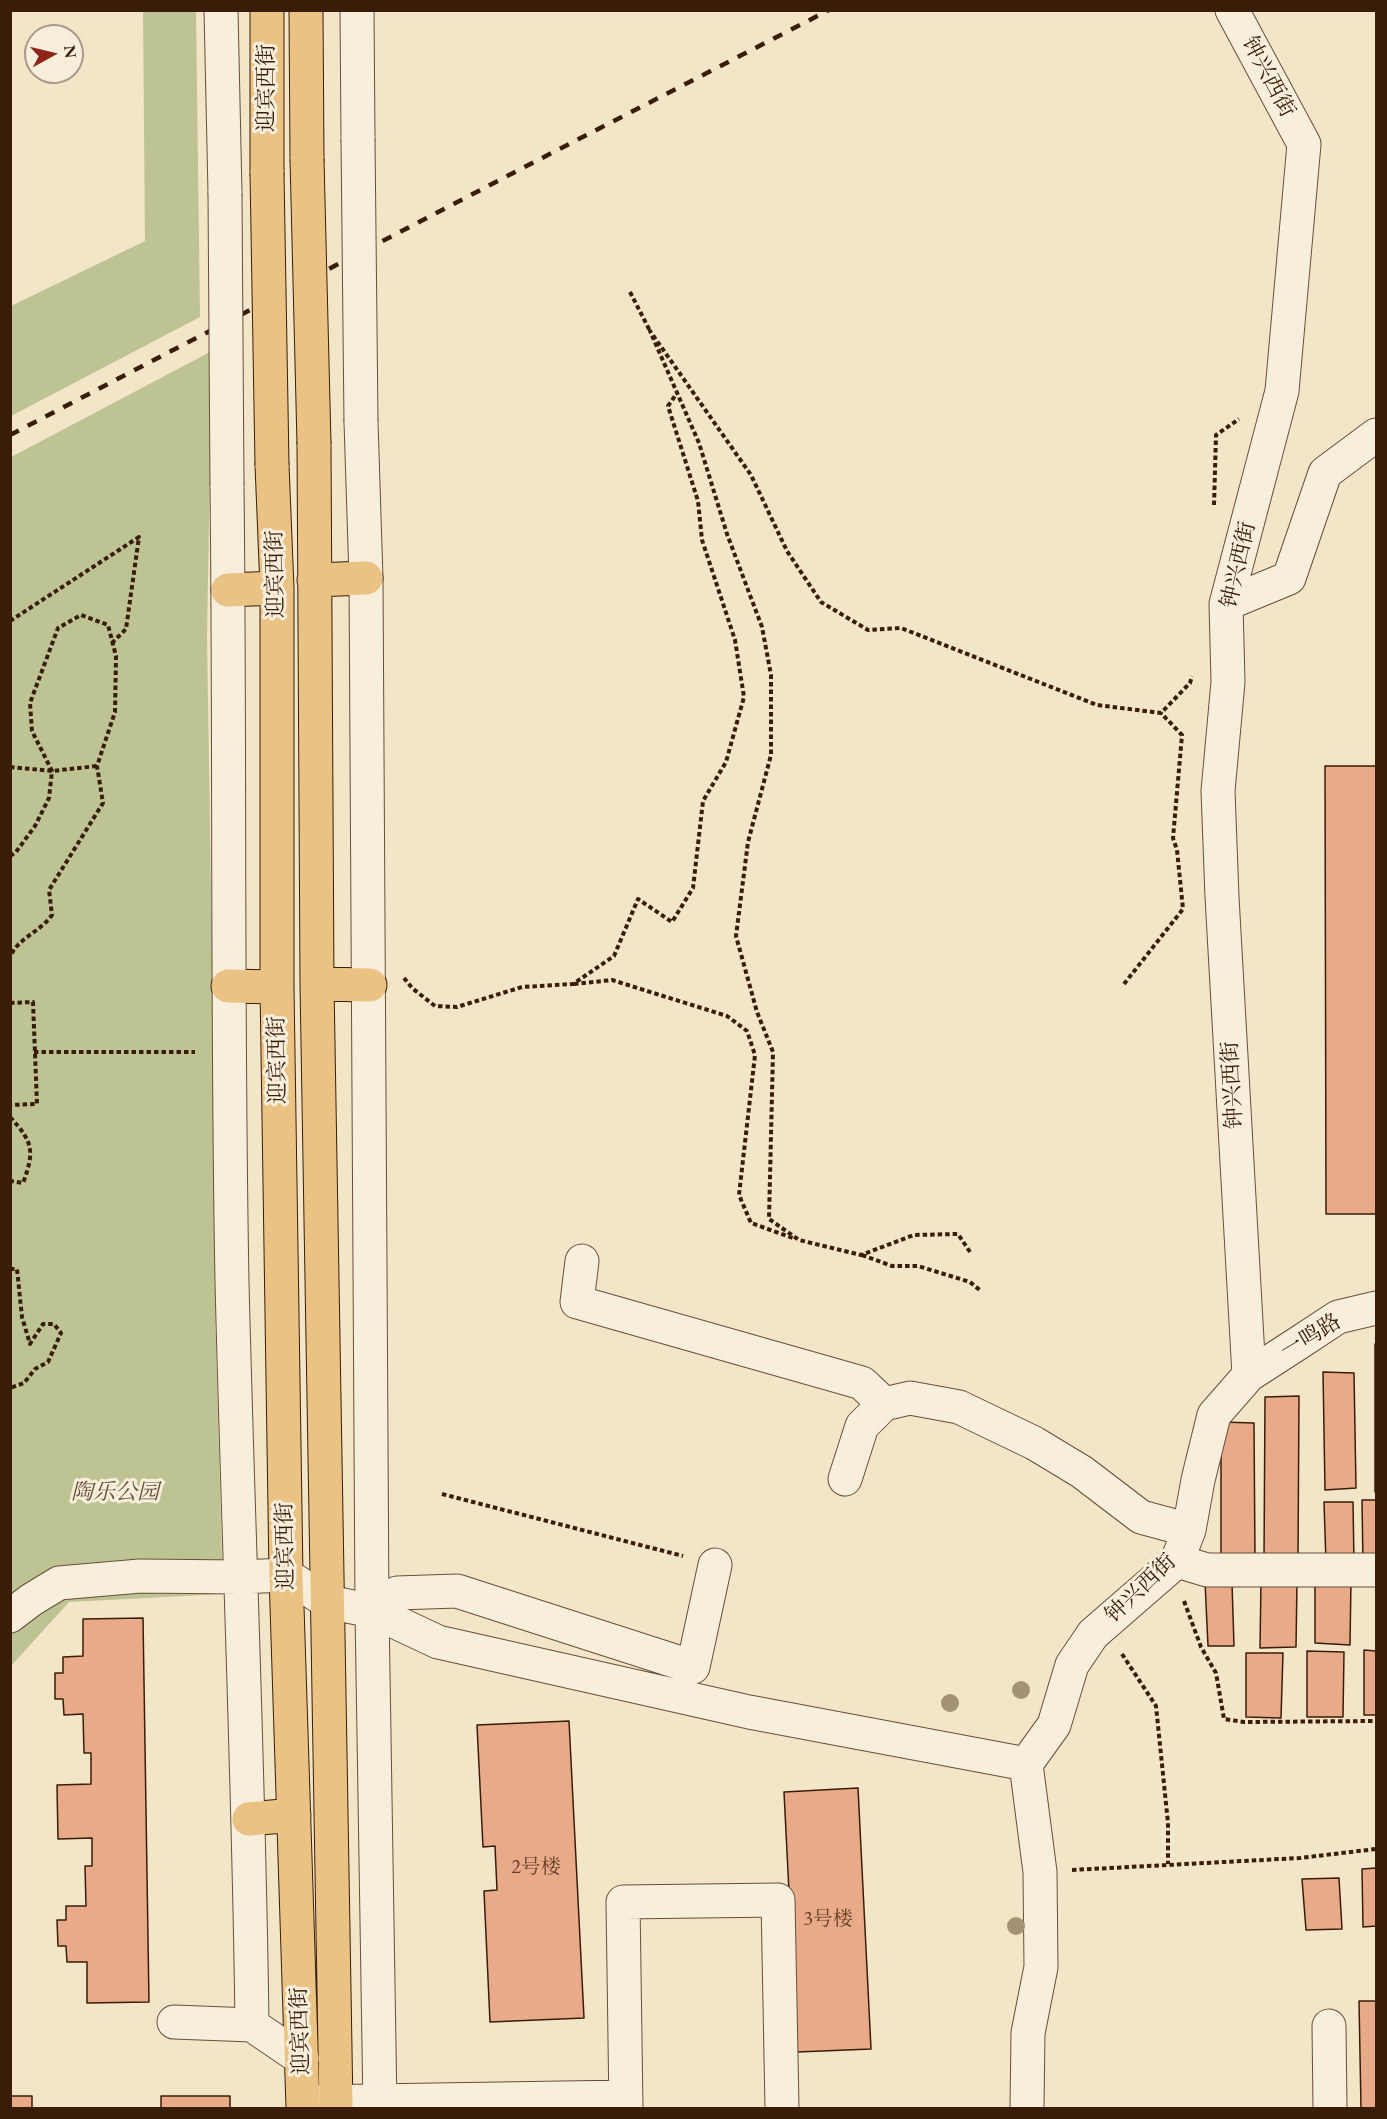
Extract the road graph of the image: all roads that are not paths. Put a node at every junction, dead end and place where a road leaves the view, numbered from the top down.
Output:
1 (221, 10) edge
2 (267, 10) edge
3 (306, 10) edge
4 (357, 10) edge
5 (1232, 10) edge
6 (1377, 435) edge
7 (366, 578) junction
8 (314, 580) junction
9 (277, 588) junction
10 (228, 590) junction
11 (1226, 604) junction
12 (317, 984) junction
13 (370, 985) junction
14 (228, 986) junction
15 (277, 987) junction
16 (582, 1261) dead end
17 (1377, 1308) edge
18 (1249, 1375) junction
19 (884, 1404) junction
20 (845, 1479) dead end
21 (1189, 1530) junction
22 (715, 1564) road end
23 (1174, 1564) junction
24 (1377, 1570) edge
25 (286, 1575) junction
26 (240, 1577) junction
27 (328, 1602) junction
28 (372, 1611) junction
29 (10, 1616) edge
30 (1026, 1764) junction
31 (294, 1815) junction
32 (249, 1819) junction
33 (174, 2022) dead end
34 (252, 2025) junction
35 (1329, 2026) dead end
36 (302, 2059) junction
37 (626, 2103) edge
38 (380, 2104) edge
39 (303, 2105) edge
40 (336, 2105) edge
41 (782, 2109) edge
42 (1027, 2109) edge
43 (1330, 2109) edge

1 - 10 street, bridge
2 - 9 main road, 迎宾西街, bridge
3 - 8 main road, 迎宾西街, bridge
4 - 7 street, bridge
5 - 11 street, 钟兴西街
6 - 11 street
7 - 8 main road
7 - 13 street
8 - 12 main road, 迎宾西街
9 - 10 main road
9 - 15 main road, 迎宾西街
10 - 14 street
11 - 18 street, 钟兴西街
12 - 13 main road
12 - 27 main road, 迎宾西街
13 - 28 street
14 - 15 main road
14 - 26 street
15 - 25 main road, 迎宾西街
16 - 19 street
17 - 18 street, 一鸣路
18 - 21 street, 钟兴西街
19 - 20 street
19 - 21 street
21 - 23 street, 钟兴西街
22 - 28 street
23 - 24 street
23 - 30 street, 钟兴西街
25 - 26 street
25 - 27 street
25 - 31 main road, 迎宾西街
26 - 29 street
26 - 32 street
27 - 28 street
27 - 40 main road, 迎宾西街
28 - 30 street
28 - 38 street
30 - 42 street
31 - 32 main road
31 - 36 main road, 迎宾西街
32 - 34 street
33 - 34 street
34 - 36 street
35 - 43 street
36 - 39 main road, 迎宾西街
37 - 38 street
37 - 41 street
38 - 40 street
39 - 40 street

